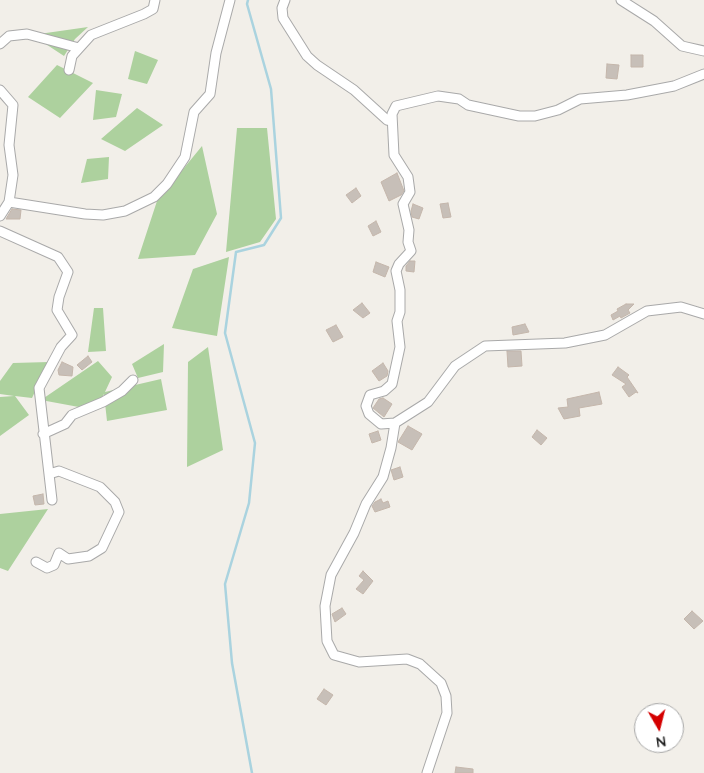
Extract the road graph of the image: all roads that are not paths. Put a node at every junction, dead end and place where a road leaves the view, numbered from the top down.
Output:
1 (155, 0) edge
2 (230, 0) edge
3 (285, 0) edge
4 (620, 0) edge
5 (0, 44) edge
6 (79, 48) junction
7 (704, 52) edge
8 (69, 70) dead end
9 (704, 74) edge
10 (0, 90) edge
11 (392, 121) junction
12 (10, 202) junction
13 (0, 216) edge
14 (0, 231) edge
15 (704, 314) edge
16 (133, 380) dead end
17 (395, 423) junction
18 (43, 434) junction
19 (49, 474) junction
20 (52, 500) dead end
21 (36, 562) dead end
22 (427, 773) edge

1 - 6 street
2 - 12 street
3 - 11 street
4 - 7 street
5 - 6 street
6 - 8 street
9 - 11 street
10 - 12 street
11 - 17 street
12 - 13 street
14 - 18 street
15 - 17 street
16 - 18 street
17 - 22 street
18 - 19 street
19 - 20 street
19 - 21 street

